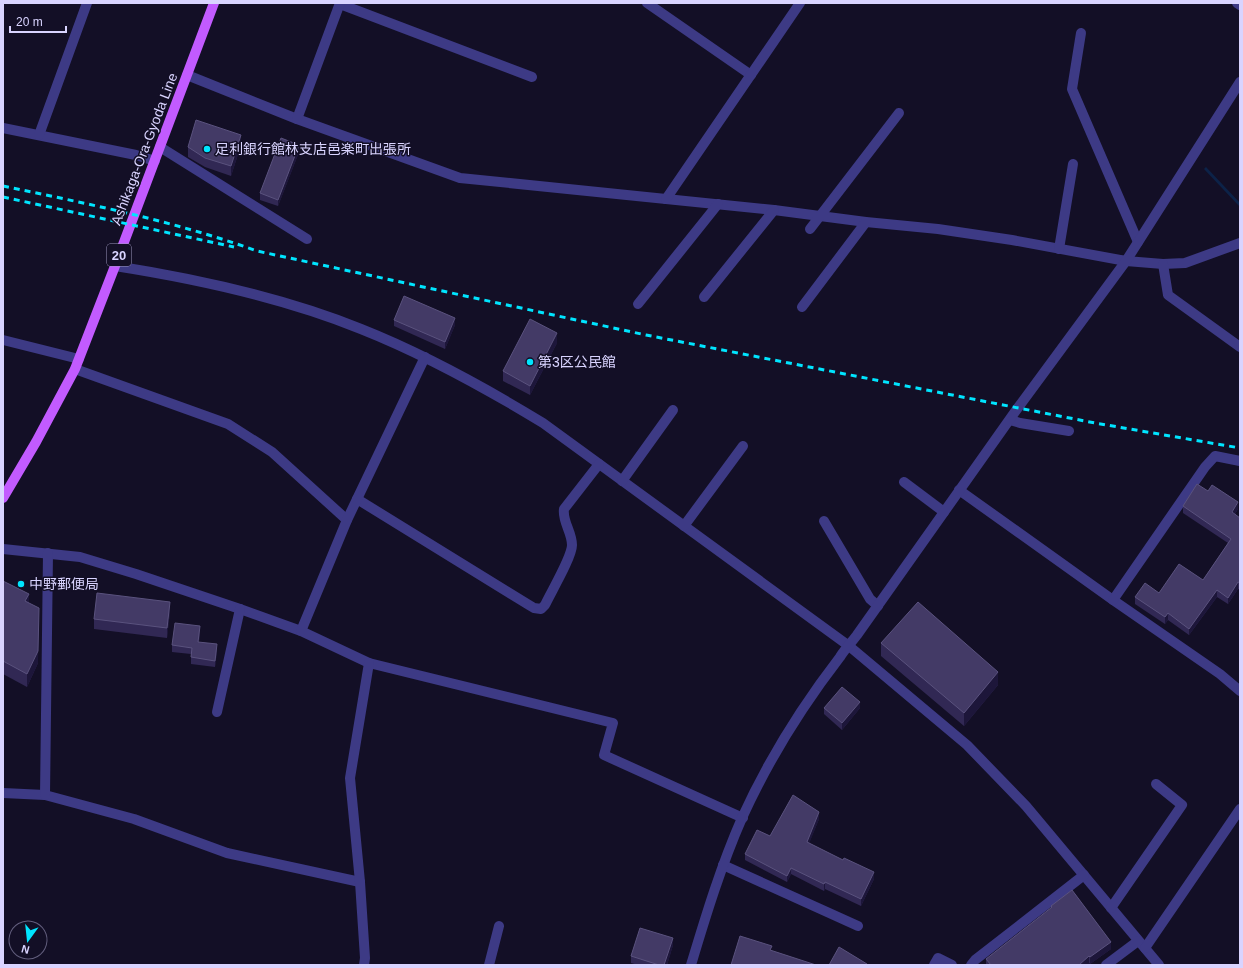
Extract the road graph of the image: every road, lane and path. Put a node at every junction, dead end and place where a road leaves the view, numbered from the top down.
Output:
1 (87, 3) edge
2 (214, 3) edge
3 (340, 3) edge
4 (647, 3) edge
5 (800, 3) edge
6 (1237, 3) edge
7 (1240, 5) edge
8 (1081, 32) dead end
9 (187, 75) junction
10 (751, 75) junction
11 (532, 77) dead end
12 (1240, 82) edge
13 (899, 113) dead end
14 (297, 119) junction
15 (3, 128) edge
16 (39, 135) junction
17 (160, 147) junction
18 (155, 161) junction
19 (1073, 164) dead end
20 (666, 199) junction
21 (718, 204) junction
22 (774, 210) junction
23 (820, 216) junction
24 (866, 222) junction
25 (810, 229) dead end
26 (307, 239) dead end
27 (1138, 242) junction
28 (1240, 243) edge
29 (1059, 248) junction
30 (1126, 261) junction
31 (1163, 264) junction
32 (115, 266) junction
33 (704, 297) dead end
34 (638, 304) dead end
35 (802, 307) dead end
36 (3, 340) edge
37 (1240, 347) edge
38 (425, 357) junction
39 (77, 364) junction
40 (673, 410) dead end
41 (1010, 420) junction
42 (1069, 430) dead end
43 (743, 446) dead end
44 (1240, 461) edge
45 (599, 464) junction
46 (622, 481) junction
47 (904, 482) dead end
48 (959, 490) junction
49 (3, 498) edge
50 (357, 499) junction
51 (944, 512) junction
52 (347, 520) junction
53 (824, 521) dead end
54 (684, 526) junction
55 (3, 548) edge
56 (48, 554) junction
57 (1113, 600) junction
58 (878, 606) junction
59 (240, 609) junction
60 (300, 631) junction
61 (849, 646) junction
62 (369, 663) junction
63 (1240, 691) edge
64 (217, 712) dead end
65 (1156, 784) dead end
66 (3, 793) edge
67 (45, 795) junction
68 (1240, 809) edge
69 (742, 818) junction
70 (723, 865) junction
71 (1084, 875) junction
72 (360, 882) junction
73 (1111, 908) junction
74 (499, 926) dead end
75 (858, 926) dead end
76 (1142, 945) junction
77 (364, 965) edge
78 (489, 965) edge
79 (691, 965) edge
80 (934, 965) edge
81 (952, 965) edge
82 (971, 965) edge
83 (1106, 965) edge
84 (1159, 965) edge

1 - 16 street
2 - 9 main road, Ashikaga-Ora-Gyoda Line / 20
3 - 11 street
3 - 14 street
4 - 10 street
5 - 10 street
6 - 7 street
8 - 27 street
9 - 14 street
9 - 17 main road, Ashikaga-Ora-Gyoda Line / 20
10 - 20 street
12 - 27 street
13 - 23 street
14 - 20 street
15 - 16 street
16 - 18 street
17 - 18 main road, Ashikaga-Ora-Gyoda Line / 20
17 - 26 street
18 - 32 main road, Ashikaga-Ora-Gyoda Line / 20
19 - 29 street
20 - 21 street
21 - 22 street
21 - 34 street
22 - 23 street
22 - 33 street
23 - 24 street
23 - 25 street
24 - 29 street
24 - 35 street
27 - 30 street
28 - 31 street
29 - 30 street
30 - 31 street
30 - 41 street
31 - 37 street
32 - 38 street
32 - 39 main road, Ashikaga-Ora-Gyoda Line / 20
36 - 39 street
38 - 45 street
38 - 50 street
39 - 49 main road, Ashikaga-Ora-Gyoda Line / 20
39 - 52 street
40 - 46 street
41 - 42 street
41 - 48 street
43 - 54 street
44 - 57 street
45 - 46 street
45 - 50 street
46 - 54 street
47 - 51 street
48 - 51 street
48 - 57 street
50 - 52 street
51 - 58 street
52 - 60 street
53 - 58 street
54 - 61 street
55 - 56 street
56 - 59 street
56 - 67 street
57 - 63 street
58 - 61 street
59 - 60 street
59 - 64 street
60 - 62 street
61 - 69 street
61 - 71 street
62 - 69 street
62 - 72 street
65 - 73 street
66 - 67 street
67 - 72 street
68 - 76 street
69 - 70 street
70 - 75 street
70 - 79 street
71 - 73 street
71 - 82 street
72 - 77 street
73 - 76 street
74 - 78 street
76 - 83 street
76 - 84 street
80 - 81 street

